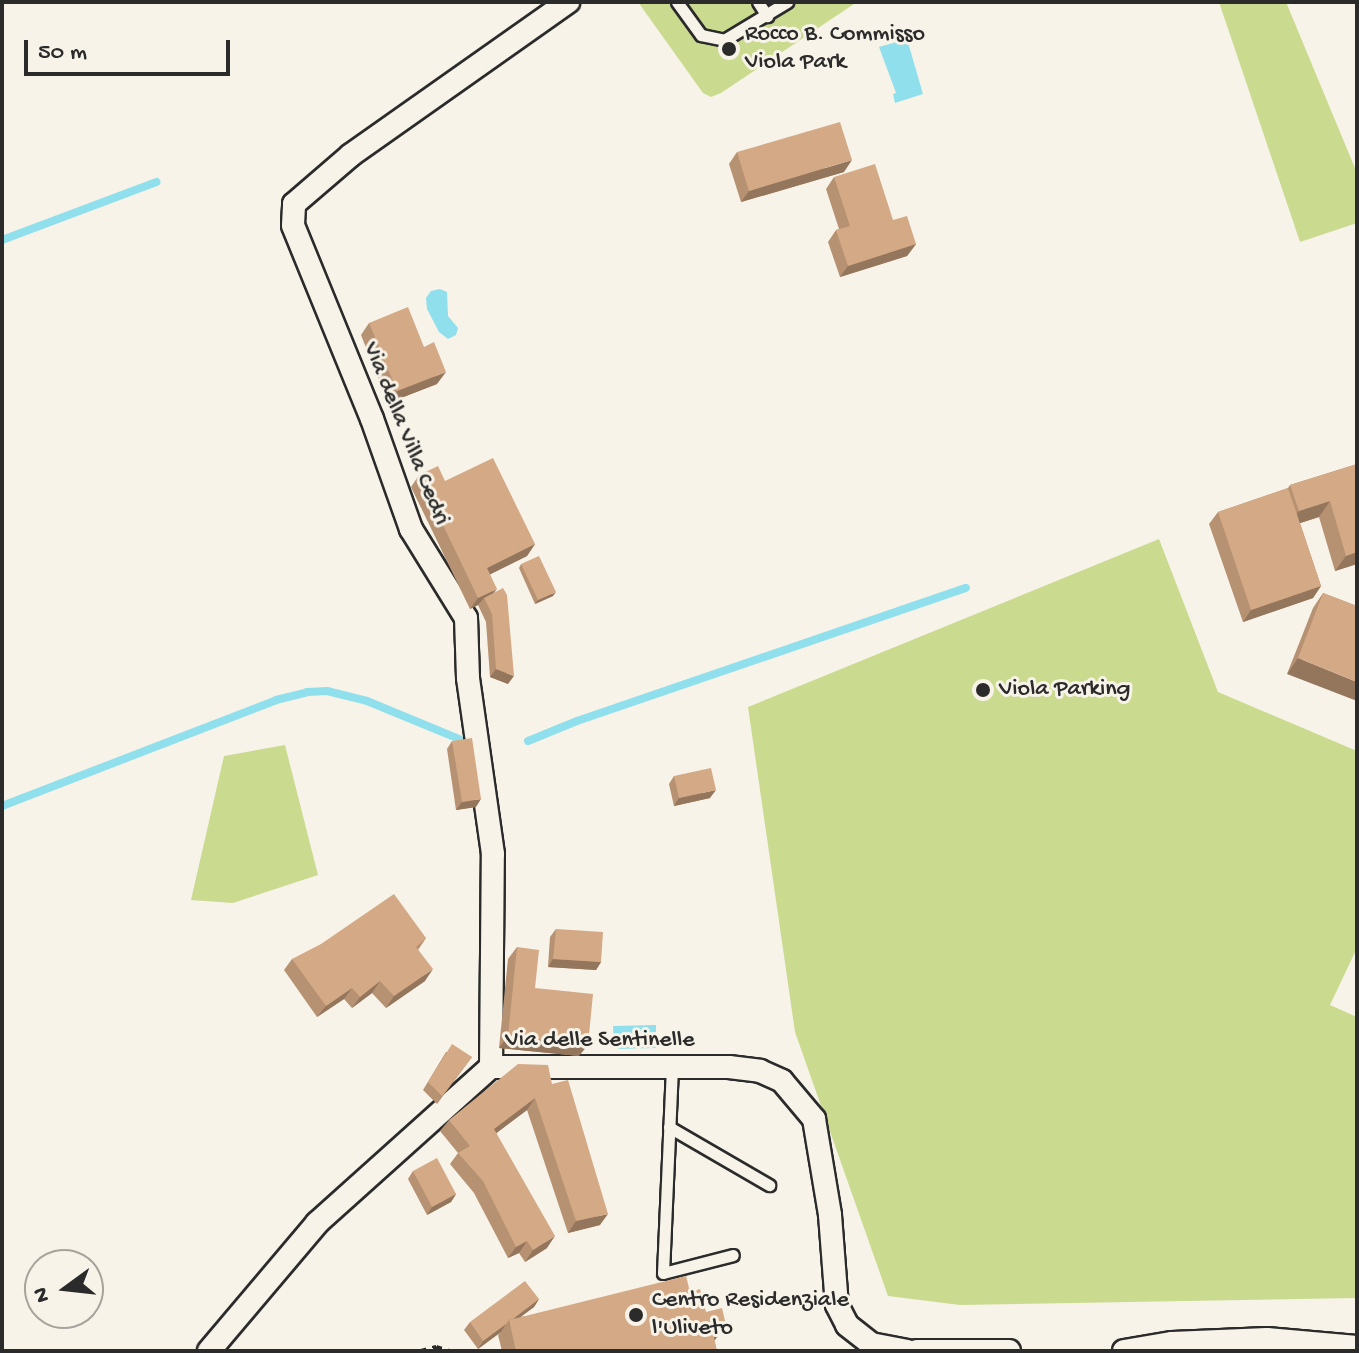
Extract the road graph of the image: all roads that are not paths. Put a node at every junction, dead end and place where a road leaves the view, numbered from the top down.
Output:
1 (568, 2) edge
2 (677, 2) edge
3 (758, 2) edge
4 (787, 2) edge
5 (767, 16) junction
6 (491, 1067) junction
7 (672, 1067) junction
8 (669, 1127) junction
9 (769, 1185) dead end
10 (733, 1255) dead end
11 (1357, 1347) edge
12 (209, 1351) edge
13 (906, 1351) edge
14 (917, 1351) edge
15 (1009, 1351) edge
16 (1124, 1351) edge

1 - 6 street, Via della Villa Cedri
2 - 5 lane
3 - 5 lane
4 - 5 lane
6 - 7 street, Via delle Sentinelle
6 - 12 street, Via delle Sentinelle
7 - 8 lane
7 - 13 street, Via delle Sentinelle
8 - 9 lane
8 - 10 lane
11 - 16 street
14 - 15 street

